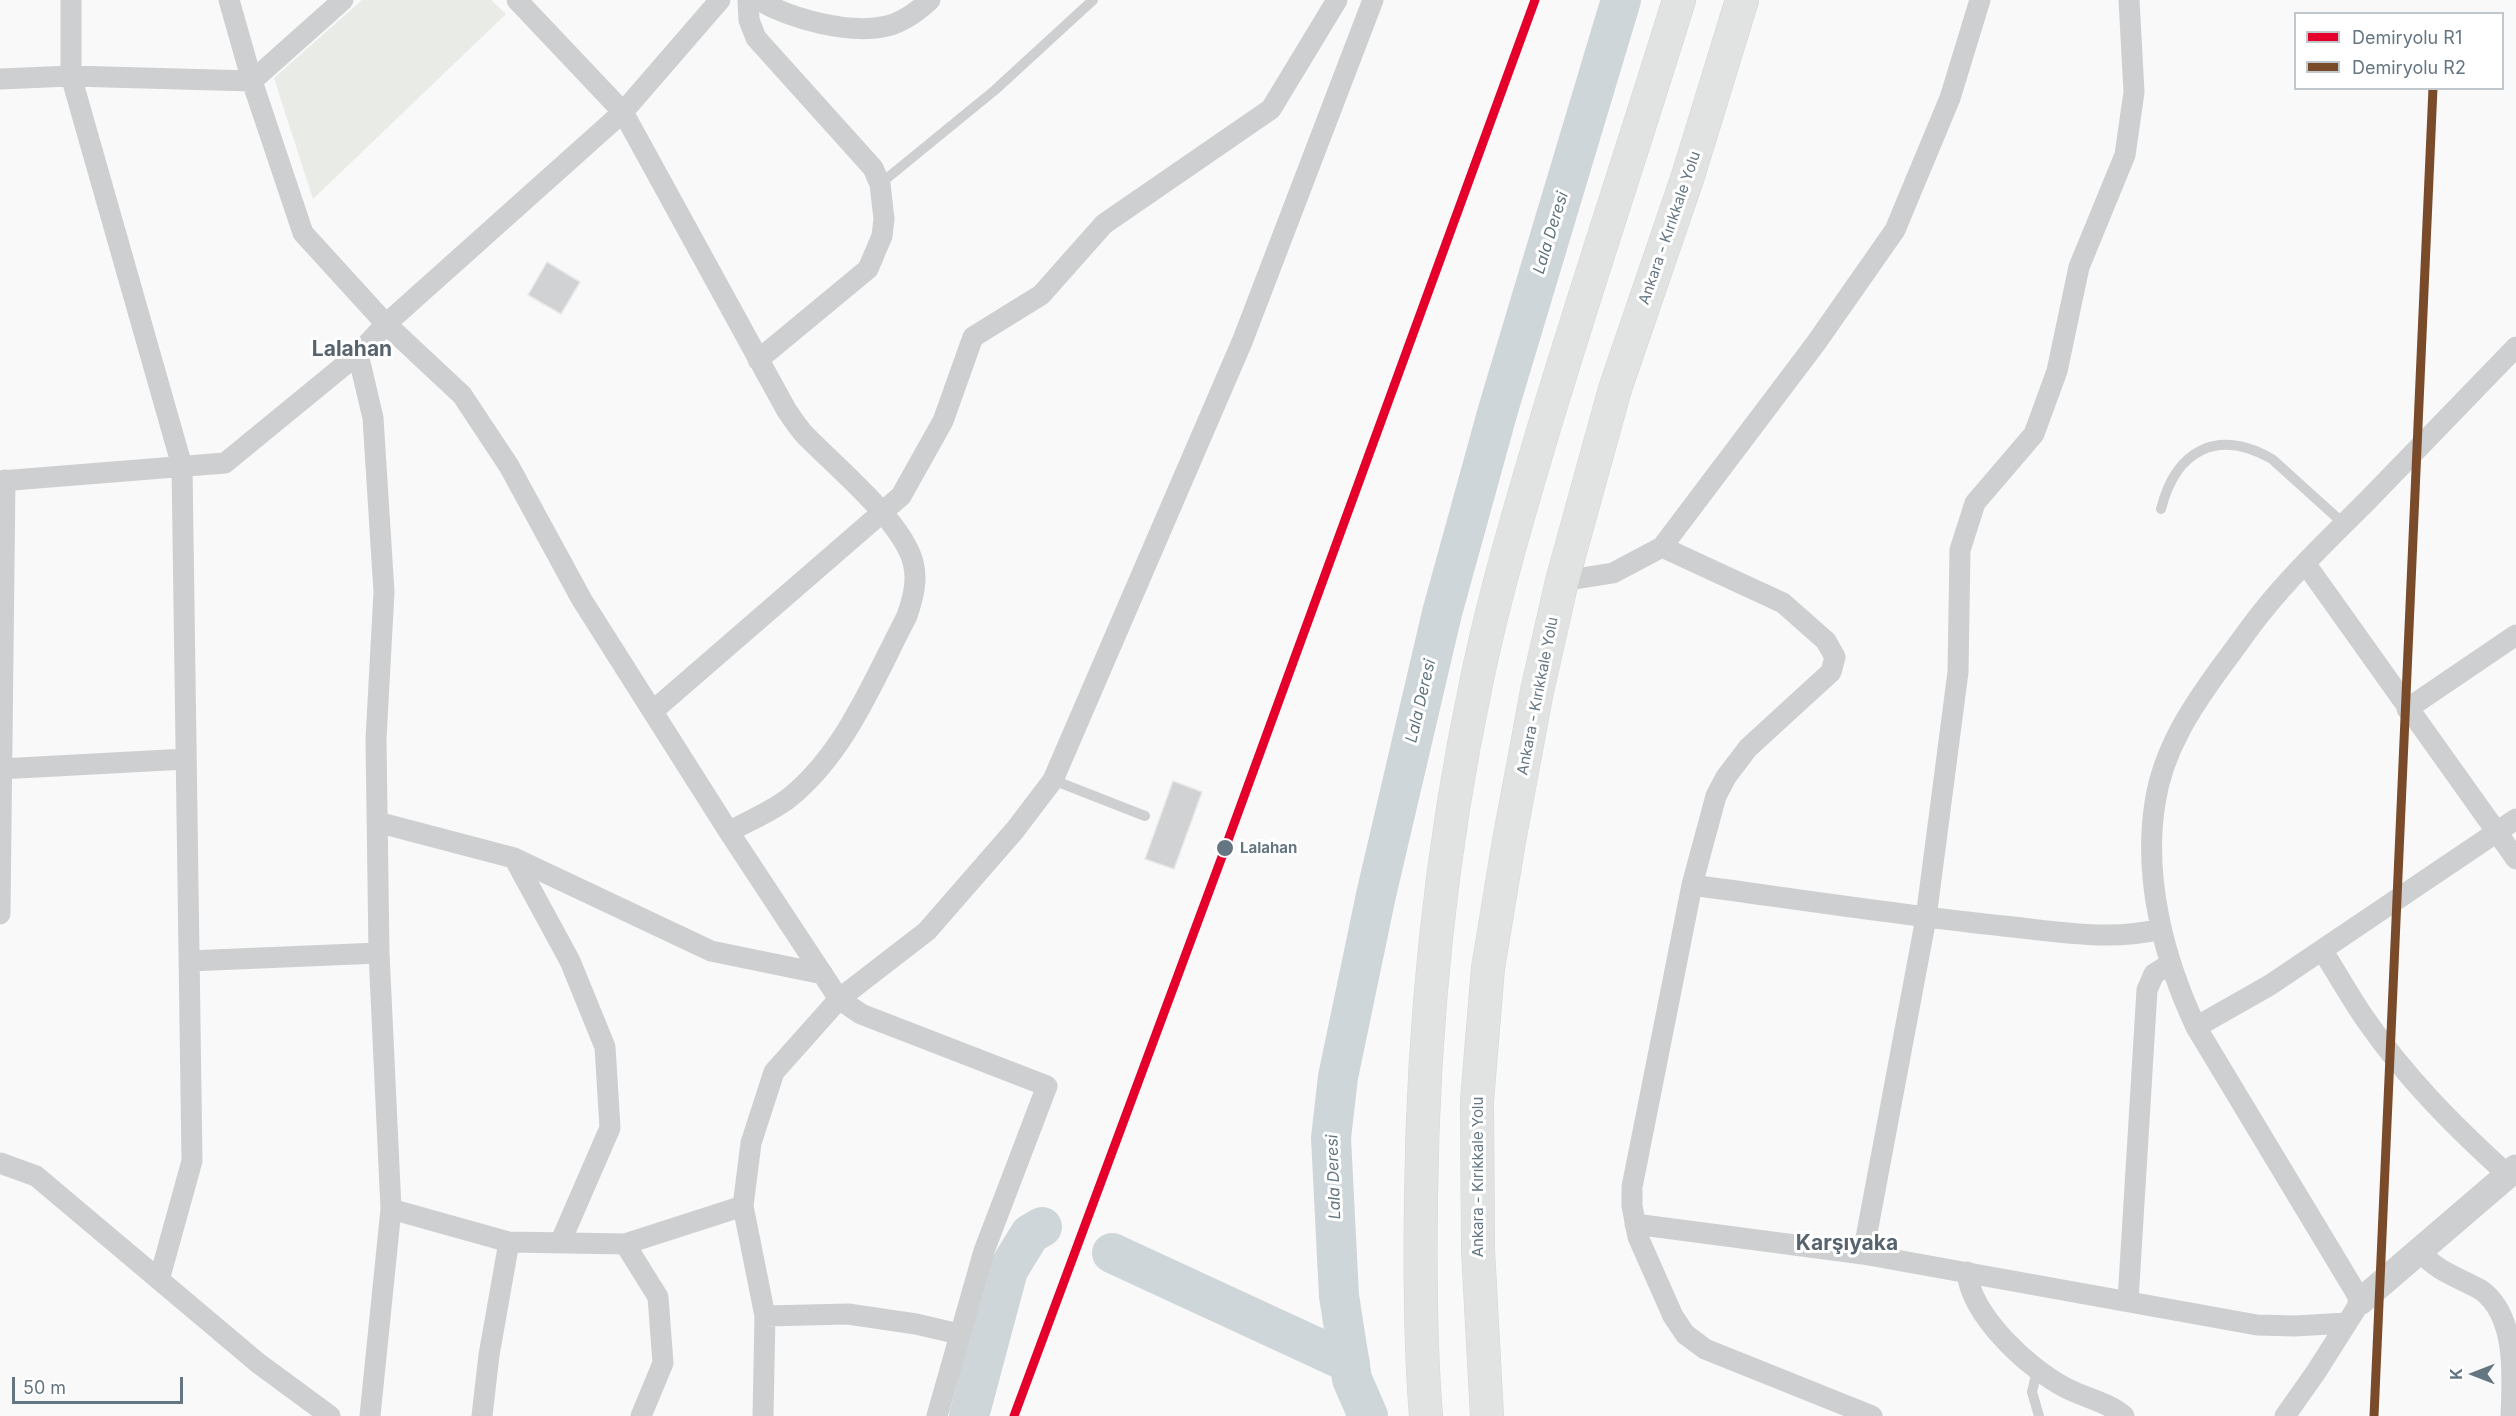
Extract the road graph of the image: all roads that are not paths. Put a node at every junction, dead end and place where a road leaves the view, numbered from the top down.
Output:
1 (71, 0) edge
2 (229, 0) edge
3 (343, 0) edge
4 (517, 0) edge
5 (720, 0) edge
6 (748, 0) edge
7 (758, 0) edge
8 (930, 0) edge
9 (1093, 0) edge
10 (1337, 0) edge
11 (1373, 0) edge
12 (1679, 0) edge
13 (1742, 0) edge
14 (1980, 0) edge
15 (2129, 0) edge
16 (71, 76) junction
17 (0, 79) edge
18 (252, 81) junction
19 (622, 112) junction
20 (880, 184) junction
21 (386, 324) junction
22 (2516, 347) edge
23 (358, 354) junction
24 (758, 360) junction
25 (182, 465) junction
26 (3, 481) edge
27 (2161, 509) dead end
28 (883, 512) junction
29 (2344, 524) junction
30 (1662, 547) junction
31 (2306, 563) junction
32 (1562, 581) junction
33 (2516, 635) edge
34 (2407, 709) junction
35 (654, 710) junction
36 (186, 759) junction
37 (1, 769) edge
38 (1053, 780) junction
39 (1145, 816) dead end
40 (2516, 819) edge
41 (377, 822) junction
42 (729, 832) junction
43 (2496, 832) junction
44 (514, 858) junction
45 (2516, 859) edge
46 (1692, 885) junction
47 (0, 914) edge
48 (1926, 918) junction
49 (2161, 930) junction
50 (2322, 950) junction
51 (379, 953) junction
52 (189, 961) junction
53 (2170, 964) junction
54 (823, 974) junction
55 (839, 999) junction
56 (2196, 1027) junction
57 (0, 1163) edge
58 (2512, 1172) edge
59 (743, 1206) junction
60 (391, 1209) junction
61 (1635, 1224) junction
62 (509, 1242) junction
63 (560, 1243) junction
64 (625, 1244) junction
65 (2420, 1251) junction
66 (1863, 1254) junction
67 (1967, 1272) junction
68 (159, 1280) junction
69 (2128, 1301) junction
70 (2354, 1312) junction
71 (765, 1316) junction
72 (959, 1334) junction
73 (2037, 1371) junction
74 (330, 1416) edge
75 (370, 1416) edge
76 (482, 1416) edge
77 (641, 1416) edge
78 (763, 1416) edge
79 (937, 1416) edge
80 (1426, 1416) edge
81 (1487, 1416) edge
82 (1872, 1416) edge
83 (2039, 1416) edge
84 (2124, 1416) edge
85 (2285, 1416) edge
86 (2511, 1416) edge

1 - 16 street
2 - 18 street
3 - 18 street
4 - 19 street
5 - 19 street
6 - 20 street
7 - 8 street
9 - 20 lane
10 - 28 street
11 - 38 street
12 - 80 highway
13 - 32 highway, Ankara - Kırıkkale Yolu
14 - 30 street
15 - 48 street
16 - 17 street
16 - 18 street
16 - 25 street
18 - 21 street
19 - 21 street
19 - 24 street
20 - 24 street
21 - 23 street
21 - 35 street
22 - 29 street
23 - 25 street
23 - 41 street
24 - 28 street
25 - 26 street
25 - 36 street
26 - 37 street
27 - 29 lane
28 - 35 street
28 - 42 street
29 - 31 street
30 - 32 street
30 - 46 street
31 - 34 street
31 - 49 street
32 - 81 highway, Ankara - Kırıkkale Yolu
33 - 34 street
34 - 43 street
35 - 42 street
36 - 37 street
36 - 52 street
37 - 47 street
38 - 39 lane
38 - 55 street
40 - 43 street
41 - 44 street
41 - 51 street
42 - 54 street
43 - 45 street
43 - 50 street
44 - 54 street
44 - 63 street
46 - 48 street
46 - 61 street
48 - 49 street
48 - 66 street
49 - 53 street
50 - 56 street
50 - 58 street
51 - 52 street
51 - 60 street
52 - 68 street
53 - 56 street
53 - 69 street
54 - 55 street
55 - 59 street
55 - 72 street
56 - 70 street
57 - 68 street
58 - 65 street
59 - 64 street
59 - 71 street
60 - 62 street
60 - 75 street
61 - 66 street
61 - 82 street
62 - 63 street
62 - 76 street
63 - 64 street
64 - 77 street
65 - 70 street
65 - 86 street
66 - 67 street
67 - 69 street
67 - 73 street
68 - 74 street
69 - 70 street
70 - 85 street
71 - 72 street
71 - 78 street
72 - 79 street
73 - 83 lane
73 - 84 street

